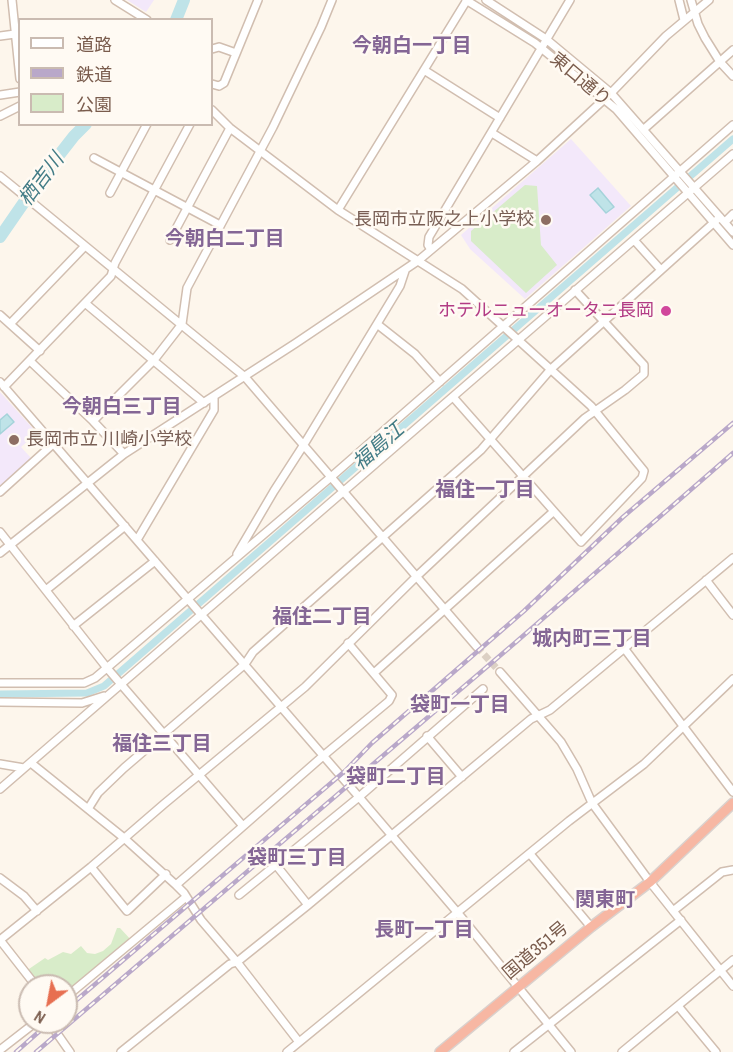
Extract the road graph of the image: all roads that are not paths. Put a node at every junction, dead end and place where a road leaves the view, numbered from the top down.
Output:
1 (12, 0) edge
2 (115, 0) edge
3 (258, 0) edge
4 (332, 0) edge
5 (467, 0) edge
6 (486, 0) edge
7 (570, 0) edge
8 (680, 0) edge
9 (691, 0) edge
10 (709, 0) edge
11 (694, 12) junction
12 (144, 18) edge
13 (684, 20) junction
14 (15, 34) junction
15 (0, 36) edge
16 (546, 39) junction
17 (542, 48) junction
18 (213, 49) edge
19 (733, 50) edge
20 (236, 53) junction
21 (18, 61) edge
22 (720, 62) junction
23 (424, 70) junction
24 (733, 76) edge
25 (213, 84) edge
26 (18, 92) edge
27 (611, 93) junction
28 (0, 94) edge
29 (604, 100) junction
30 (18, 107) edge
31 (213, 111) edge
32 (0, 116) edge
33 (500, 117) junction
34 (733, 125) edge
35 (146, 126) edge
36 (189, 126) edge
37 (230, 128) junction
38 (644, 129) junction
39 (492, 133) junction
40 (260, 152) junction
41 (733, 154) edge
42 (94, 158) dead end
43 (537, 161) junction
44 (121, 172) junction
45 (0, 176) edge
46 (678, 176) junction
47 (690, 189) junction
48 (154, 190) junction
49 (110, 193) dead end
50 (188, 208) junction
51 (338, 210) junction
52 (733, 214) edge
53 (722, 220) junction
54 (714, 223) junction
55 (220, 225) junction
56 (733, 232) edge
57 (170, 240) dead end
58 (634, 240) junction
59 (733, 245) edge
60 (85, 246) junction
61 (431, 250) junction
62 (419, 260) junction
63 (113, 268) junction
64 (661, 270) junction
65 (405, 271) junction
66 (575, 290) junction
67 (85, 303) junction
68 (0, 315) edge
69 (604, 321) junction
70 (10, 324) junction
71 (182, 324) junction
72 (377, 324) junction
73 (506, 328) junction
74 (517, 339) junction
75 (40, 351) junction
76 (154, 360) junction
77 (30, 362) junction
78 (551, 369) junction
79 (245, 377) junction
80 (440, 382) junction
81 (2, 384) edge
82 (214, 397) junction
83 (453, 397) junction
84 (204, 403) junction
85 (594, 412) junction
86 (93, 421) junction
87 (490, 439) junction
88 (53, 444) junction
89 (303, 446) junction
90 (124, 454) junction
91 (524, 476) junction
92 (332, 478) junction
93 (88, 483) junction
94 (343, 491) junction
95 (0, 492) edge
96 (553, 512) junction
97 (125, 526) junction
98 (0, 532) edge
99 (382, 537) junction
100 (137, 540) junction
101 (10, 545) junction
102 (0, 553) edge
103 (733, 558) edge
104 (156, 561) junction
105 (232, 562) junction
106 (417, 576) junction
107 (706, 580) junction
108 (46, 590) junction
109 (190, 601) junction
110 (444, 609) junction
111 (201, 613) junction
112 (733, 615) edge
113 (73, 626) junction
114 (348, 643) junction
115 (477, 647) tunnel mouth
116 (624, 648) junction
117 (245, 664) junction
118 (109, 670) junction
119 (500, 672) tunnel mouth
120 (374, 674) junction
121 (733, 679) edge
122 (0, 683) edge
123 (120, 683) junction
124 (483, 689) dead end
125 (114, 691) junction
126 (0, 702) edge
127 (280, 706) junction
128 (538, 716) junction
129 (684, 726) junction
130 (163, 735) junction
131 (427, 736) junction
132 (323, 756) junction
133 (0, 764) edge
134 (28, 766) junction
135 (199, 775) junction
136 (462, 777) junction
137 (0, 789) edge
138 (733, 792) edge
139 (359, 797) junction
140 (592, 803) junction
141 (733, 803) edge
142 (88, 809) junction
143 (243, 826) junction
144 (392, 835) junction
145 (124, 838) junction
146 (530, 854) junction
147 (276, 865) junction
148 (91, 867) junction
149 (733, 870) edge
150 (166, 874) junction
151 (1, 881) edge
152 (650, 882) junction
153 (176, 885) junction
154 (240, 895) dead end
155 (186, 897) junction
156 (308, 905) junction
157 (37, 911) junction
158 (674, 911) junction
159 (457, 912) junction
160 (681, 920) junction
161 (591, 927) junction
162 (0, 940) edge
163 (733, 960) edge
164 (237, 962) junction
165 (720, 971) junction
166 (27, 974) edge
167 (78, 986) edge
168 (733, 986) edge
169 (518, 988) junction
170 (678, 1006) junction
171 (549, 1025) junction
172 (21, 1034) edge
173 (57, 1034) edge
174 (299, 1042) junction
175 (0, 1050) edge
176 (70, 1052) edge
177 (121, 1052) edge
178 (287, 1052) edge
179 (440, 1052) edge
180 (514, 1052) edge
181 (571, 1052) edge
182 (622, 1052) edge
183 (716, 1052) edge

1 - 14 street
2 - 12 street
3 - 20 street
4 - 40 street
5 - 17 street, 東口通り
5 - 23 street
6 - 16 street, 東口通り
7 - 16 street
8 - 13 street
9 - 11 street
10 - 11 street
11 - 13 street
11 - 22 street
13 - 27 street
14 - 15 street
14 - 21 street
16 - 17 street
16 - 27 street, 東口通り
17 - 29 street, 東口通り
17 - 33 street
18 - 20 street
19 - 22 street
20 - 25 street
22 - 24 street
22 - 38 street
23 - 33 street
23 - 51 street
26 - 28 street
27 - 29 street
27 - 38 street, 東口通り
29 - 43 street
29 - 46 street, 東口通り
30 - 32 street
31 - 37 street
33 - 39 street
34 - 46 street
35 - 44 street
36 - 48 street
37 - 40 street
37 - 50 street
38 - 46 street, 東口通り
39 - 43 street
39 - 61 street
40 - 51 street
40 - 55 street
41 - 47 street
42 - 44 street
43 - 61 street
44 - 48 street
44 - 49 street
45 - 60 street
46 - 47 street
46 - 73 street
47 - 53 street
47 - 54 street
47 - 58 street
48 - 50 street
48 - 63 street
50 - 55 street
50 - 57 street
51 - 62 street
52 - 53 street
53 - 54 street
53 - 56 street
54 - 59 street
54 - 64 street
55 - 71 street
58 - 64 street
58 - 66 street
60 - 63 street
60 - 70 street
61 - 62 street
62 - 65 street
62 - 73 street
63 - 67 street
63 - 71 street
64 - 69 street
65 - 72 street
65 - 79 street
66 - 69 street
66 - 74 street
67 - 75 street
67 - 76 street
68 - 70 street
69 - 78 street
69 - 85 street
70 - 75 street
71 - 76 street
71 - 79 street
72 - 80 street
72 - 89 street
73 - 74 street
73 - 80 street
74 - 78 street
74 - 83 street
75 - 77 street
76 - 84 street
76 - 86 street
77 - 81 street
77 - 86 street
78 - 85 street
78 - 87 street
79 - 82 street
79 - 89 street
80 - 92 street
81 - 88 street
82 - 84 street
82 - 100 street
83 - 87 street
83 - 94 street
84 - 90 street
85 - 91 street
85 - 96 street
86 - 90 street
87 - 91 street
87 - 99 street
88 - 93 street
88 - 95 street
89 - 92 street
89 - 105 street
90 - 93 street
91 - 96 street
91 - 106 street
92 - 94 street
92 - 105 street
93 - 97 street
93 - 101 street
94 - 99 street
94 - 111 street
96 - 110 street
97 - 100 street
97 - 108 street
98 - 101 street
99 - 106 street
99 - 117 street
100 - 104 street
101 - 102 street
101 - 108 street
103 - 107 street
104 - 109 street
104 - 113 street
105 - 109 street
106 - 110 street
106 - 114 street
107 - 112 street
107 - 116 street
108 - 113 street
109 - 111 street
109 - 118 street
110 - 115 street
110 - 120 street
111 - 117 street
111 - 123 street
113 - 118 street
114 - 120 street
114 - 127 street
116 - 128 street
116 - 129 street
117 - 127 street
117 - 130 street
118 - 122 street
118 - 123 street
119 - 128 street
120 - 132 street
121 - 129 street
123 - 125 street
123 - 130 street
124 - 131 street
125 - 126 street
125 - 134 street
127 - 132 street
127 - 135 street
128 - 136 street
128 - 140 street
129 - 138 street
129 - 140 street
130 - 135 street
130 - 142 street
131 - 136 street
131 - 139 street
132 - 139 street
132 - 143 street
133 - 134 street
134 - 137 street
134 - 142 street
135 - 143 street
135 - 145 street
136 - 144 street
139 - 144 street
139 - 147 street
140 - 146 street
140 - 152 street
141 - 152 highway, 国道351号
142 - 145 street
143 - 153 street
144 - 156 street
144 - 159 street
145 - 148 street
145 - 150 street
146 - 159 street
146 - 161 street
147 - 154 street
147 - 156 street
148 - 150 street
148 - 157 street
149 - 158 street
150 - 153 street
151 - 157 street
152 - 158 street
152 - 161 highway, 国道351号
153 - 155 street
155 - 164 street
155 - 167 street
156 - 164 street
157 - 162 street
158 - 160 street
159 - 169 street
159 - 174 street
160 - 165 street
160 - 171 street
161 - 169 highway, 国道351号
162 - 166 street
163 - 165 street
164 - 174 street
164 - 177 street
165 - 168 street
165 - 170 street
169 - 171 street
169 - 179 highway, 国道351号
170 - 182 street
170 - 183 street
171 - 180 street
171 - 181 street
172 - 175 street
173 - 176 street
174 - 178 street

